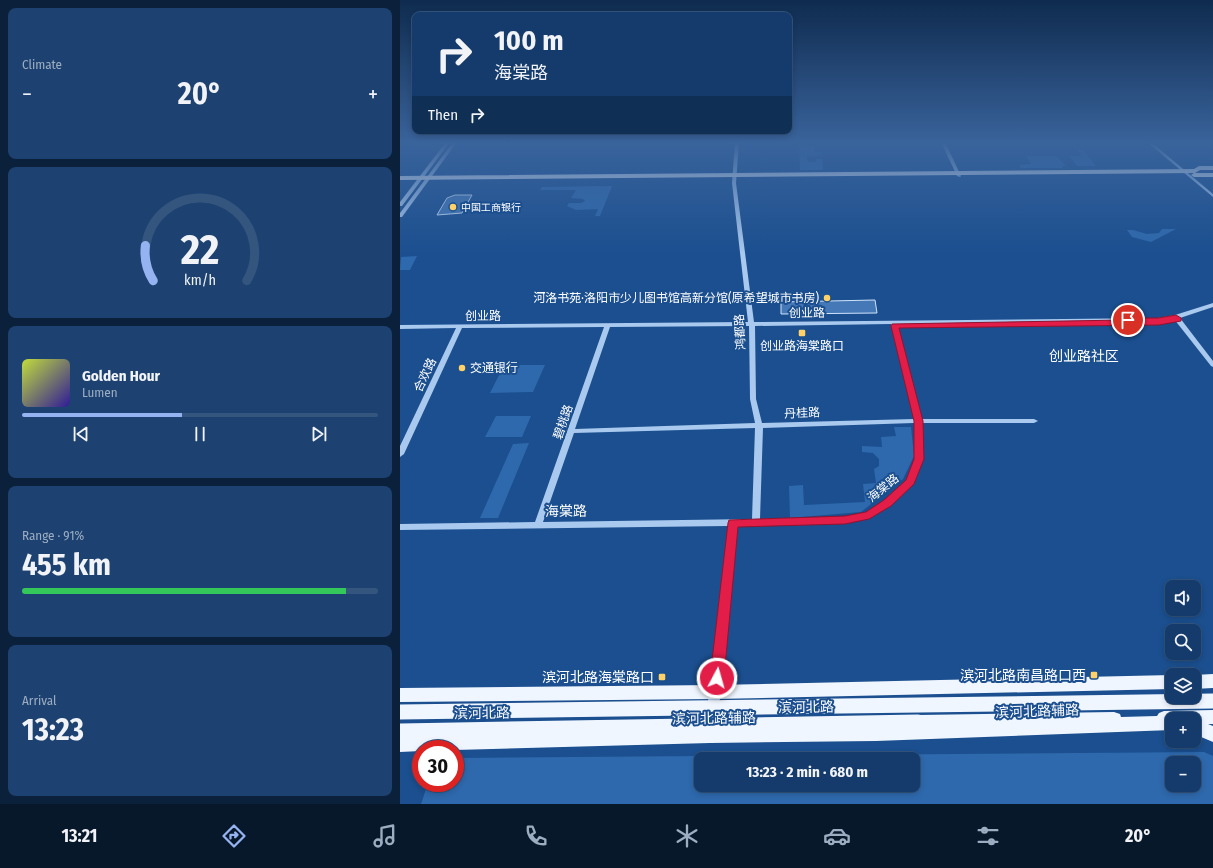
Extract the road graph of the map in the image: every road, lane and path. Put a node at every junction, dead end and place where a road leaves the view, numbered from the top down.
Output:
1 (423, 179) joint
2 (417, 180) edge
3 (734, 180) edge
4 (1197, 180) edge
5 (1198, 180) edge
6 (400, 181) edge
7 (1213, 192) edge
8 (1213, 196) edge
9 (400, 205) edge
10 (400, 216) edge
11 (1213, 305) edge
12 (1213, 309) edge
13 (1177, 318) junction
14 (894, 324) junction
15 (752, 326) junction
16 (607, 327) junction
17 (400, 328) edge
18 (459, 328) junction
19 (1213, 365) edge
20 (918, 421) junction
21 (1034, 421) dead end
22 (759, 426) junction
23 (571, 431) junction
24 (400, 454) edge
25 (756, 522) junction
26 (733, 523) junction
27 (538, 525) junction
28 (400, 527) edge
29 (1213, 681) edge
30 (1165, 682) edge
31 (1201, 682) edge
32 (715, 692) junction
33 (400, 695) edge
34 (1213, 700) edge
35 (400, 712) edge
36 (1213, 717) edge
37 (1213, 721) edge
38 (1201, 722) edge
39 (1165, 723) edge
40 (1201, 729) edge
41 (400, 732) edge
42 (1213, 734) edge
43 (710, 735) junction
44 (400, 744) edge

1 - 9 street
1 - 10 street
2 - 6 main road
3 - 15 street, 鸿都路
4 - 8 street
5 - 7 street
11 - 13 street, 创业路
12 - 13 street, 创业路
13 - 14 street, 创业路
13 - 19 street
14 - 15 street, 创业路
14 - 20 street, 海棠路
15 - 16 street, 创业路
15 - 22 street, 鸿都路
16 - 18 street, 创业路
16 - 23 street, 碧桃路
17 - 18 street, 创业路
18 - 24 street, 合欢路
20 - 21 street, 丹桂路
20 - 22 street, 丹桂路
20 - 25 street, 海棠路
22 - 23 street, 丹桂路
22 - 25 street, 鸿都路
23 - 27 street, 碧桃路
25 - 26 street, 海棠路
26 - 27 street, 海棠路
26 - 32 street
27 - 28 street, 海棠路
29 - 31 main road
30 - 32 main road, 滨河北路辅路
32 - 33 main road, 滨河北路辅路
32 - 43 street
34 - 35 main road, 滨河北路, bridge
36 - 41 main road, 滨河北路, bridge
37 - 38 main road
39 - 43 main road, 滨河北路辅路
40 - 42 main road
43 - 44 main road, 滨河北路辅路

